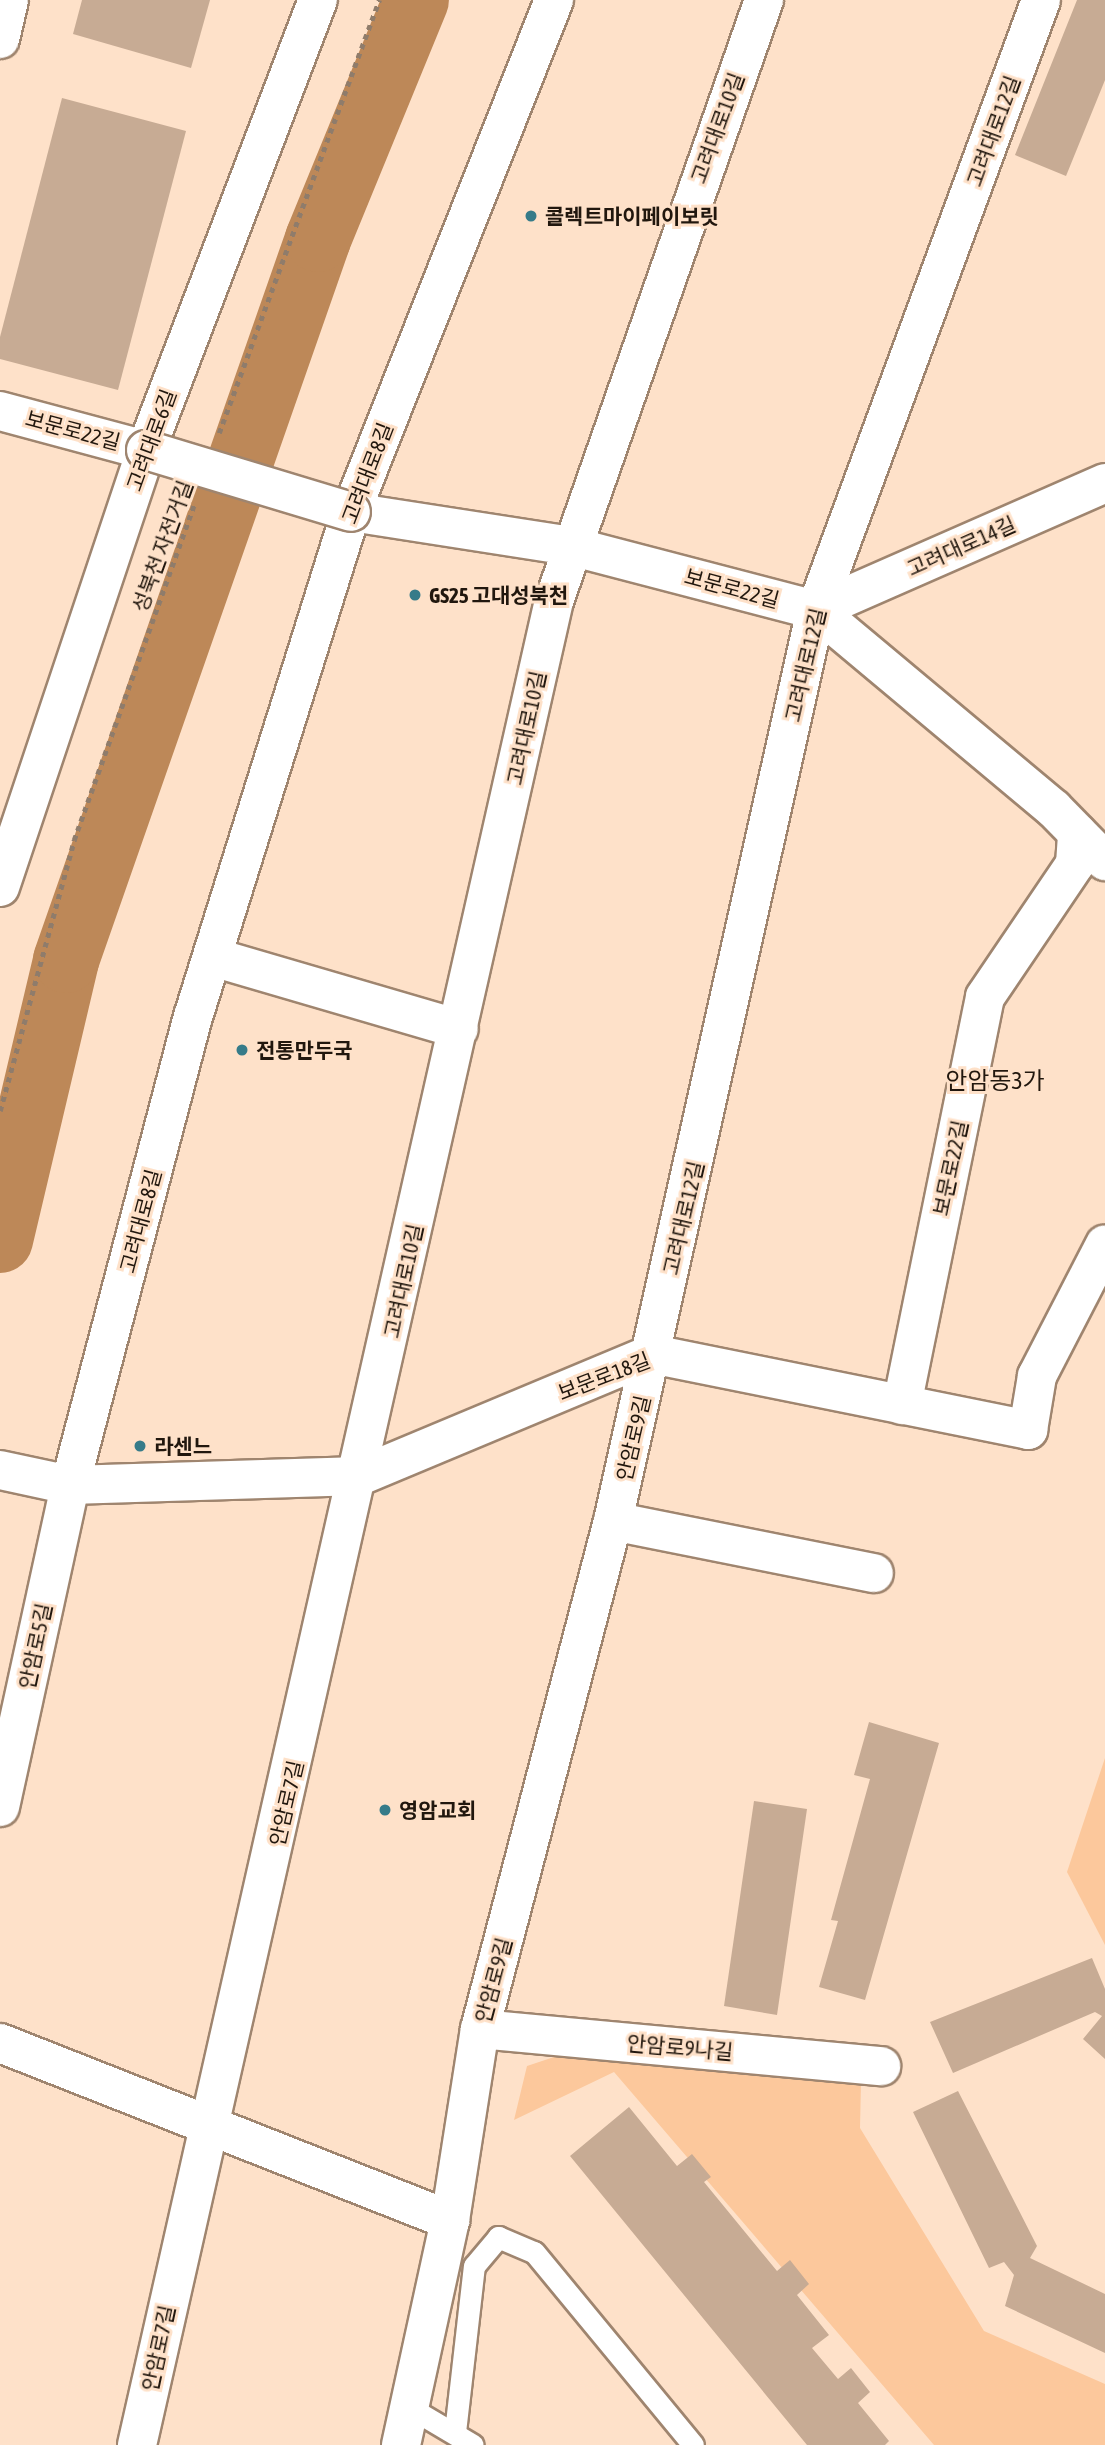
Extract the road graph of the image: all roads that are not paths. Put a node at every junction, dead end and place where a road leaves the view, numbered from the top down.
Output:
1 (9, 0) edge
2 (318, 0) edge
3 (554, 0) edge
4 (764, 0) edge
5 (1041, 0) edge
6 (0, 39) edge
7 (0, 411) edge
8 (146, 450) junction
9 (1105, 483) edge
10 (351, 512) junction
11 (570, 546) junction
12 (816, 610) junction
13 (1077, 833) junction
14 (1105, 861) edge
15 (0, 887) edge
16 (213, 957) junction
17 (459, 1030) junction
18 (1105, 1244) edge
19 (653, 1354) junction
20 (902, 1405) junction
21 (0, 1470) edge
22 (360, 1476) junction
23 (70, 1486) junction
24 (613, 1521) junction
25 (874, 1573) dead end
26 (0, 1807) edge
27 (480, 2029) junction
28 (0, 2043) edge
29 (881, 2066) dead end
30 (204, 2128) junction
31 (450, 2220) junction
32 (409, 2407) junction
33 (455, 2432) junction
34 (137, 2445) edge
35 (401, 2445) edge
36 (473, 2445) edge
37 (693, 2445) edge

1 - 6 street
2 - 8 street, 고려대로6길
3 - 10 street, 고려대로8길
4 - 11 street, 고려대로10길
5 - 12 street, 고려대로12길
7 - 8 street, 보문로22길
8 - 10 street, 보문로22길, bridge
8 - 15 street, 고려대로6길
9 - 12 street, 고려대로14길
10 - 11 street, 보문로22길
10 - 16 street, 고려대로8길
11 - 12 street, 보문로22길
11 - 17 street, 고려대로10길
12 - 13 street, 보문로22길
12 - 19 street, 고려대로12길
13 - 14 street, 보문로22길
13 - 20 street, 보문로22길
16 - 17 street
16 - 23 street, 고려대로8길
17 - 22 street, 고려대로10길
18 - 20 street, 보문로18길
19 - 20 street, 보문로18길
19 - 22 street, 보문로18길
19 - 24 street, 안암로9길
21 - 23 street, 보문로18길
22 - 23 street, 보문로18길
22 - 30 street, 안암로7길
23 - 26 street, 안암로5길
24 - 25 street
24 - 27 street, 안암로9길
27 - 29 street, 안암로9나길
27 - 31 street, 안암로9길
28 - 30 street
30 - 31 street
30 - 34 street, 안암로7길
31 - 32 street, 안암로9길
32 - 33 lane
32 - 35 street, 안암로9길
33 - 36 lane
33 - 37 lane

